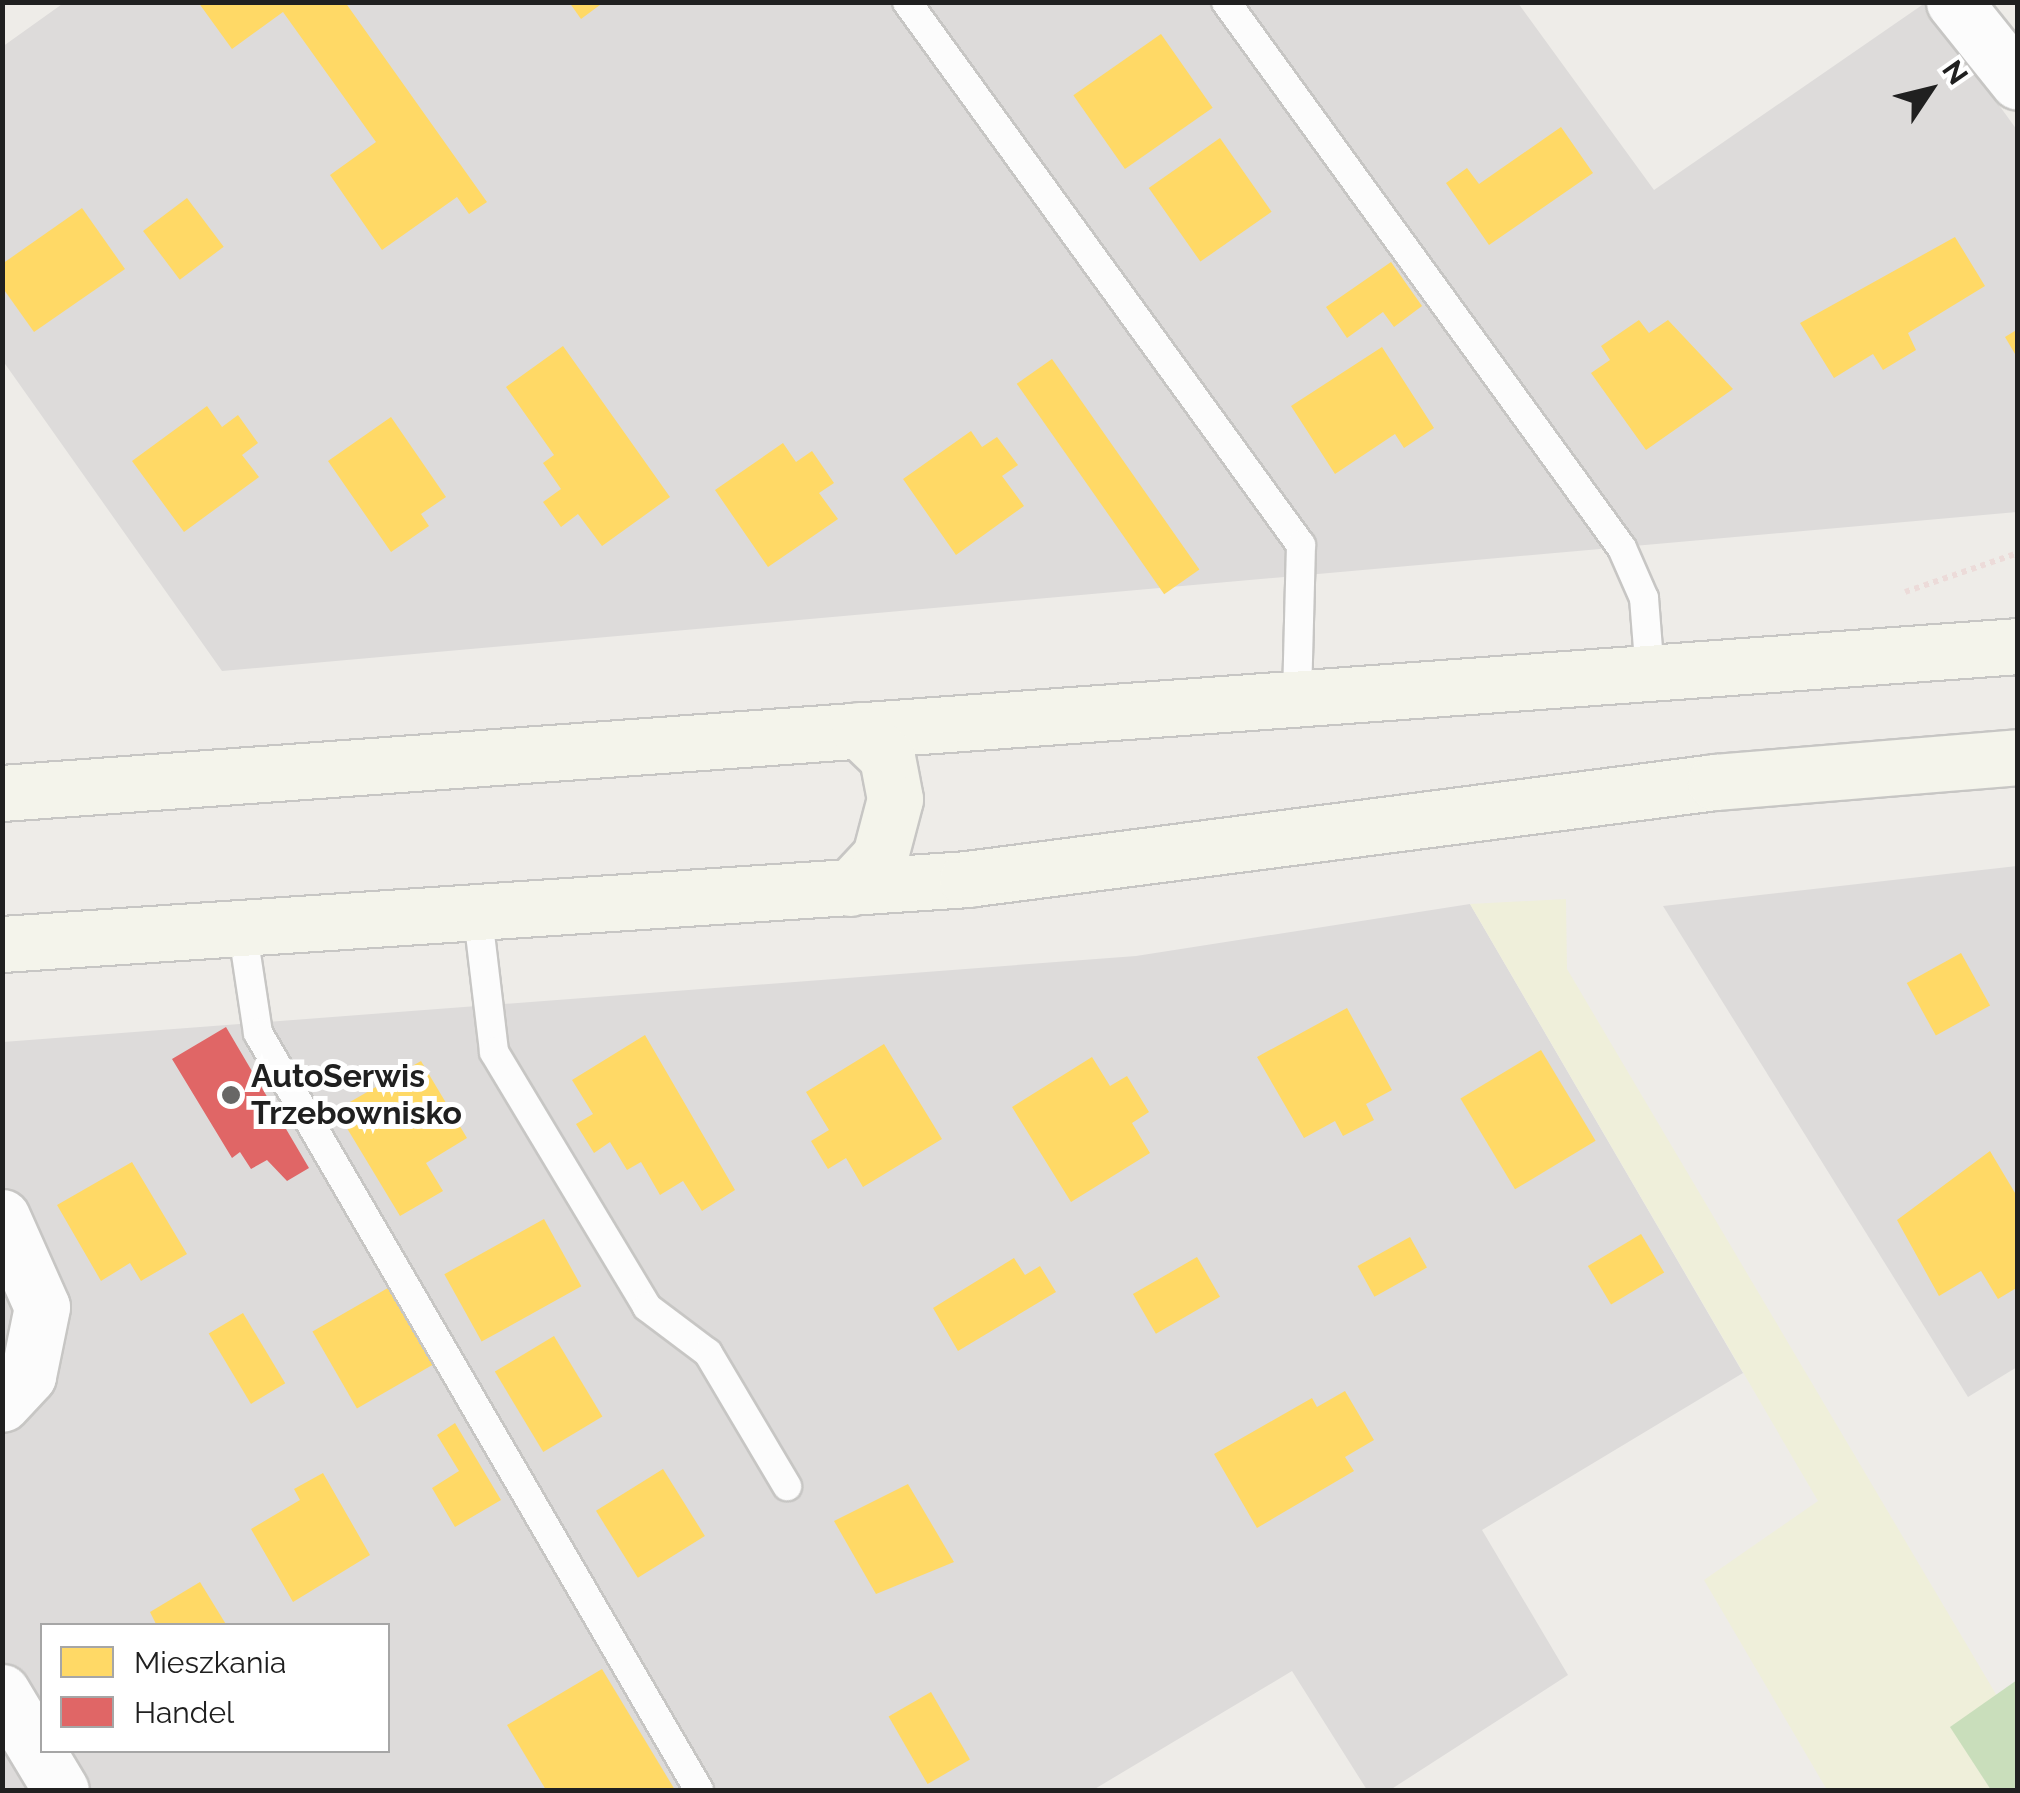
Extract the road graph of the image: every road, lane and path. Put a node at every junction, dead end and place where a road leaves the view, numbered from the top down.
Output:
1 (906, 2) edge
2 (1226, 2) edge
3 (1954, 2) edge
4 (2017, 84) edge
5 (2018, 553) edge
6 (1898, 594) dead end
7 (2018, 646) edge
8 (1650, 675) junction
9 (1297, 702) junction
10 (859, 730) junction
11 (2018, 757) edge
12 (2, 794) edge
13 (850, 888) junction
14 (478, 917) junction
15 (243, 934) junction
16 (2, 944) edge
17 (2, 1218) edge
18 (2, 1404) edge
19 (787, 1486) dead end
20 (2, 1692) edge
21 (61, 1790) edge
22 (698, 1790) edge

1 - 9 lane
2 - 8 lane
3 - 4 street
5 - 6 path
7 - 8 main road
8 - 9 main road
9 - 10 main road
10 - 12 main road
10 - 13 main road
11 - 13 main road
13 - 14 main road
14 - 15 main road
14 - 19 lane
15 - 16 main road
15 - 22 lane
17 - 18 street
20 - 21 street

